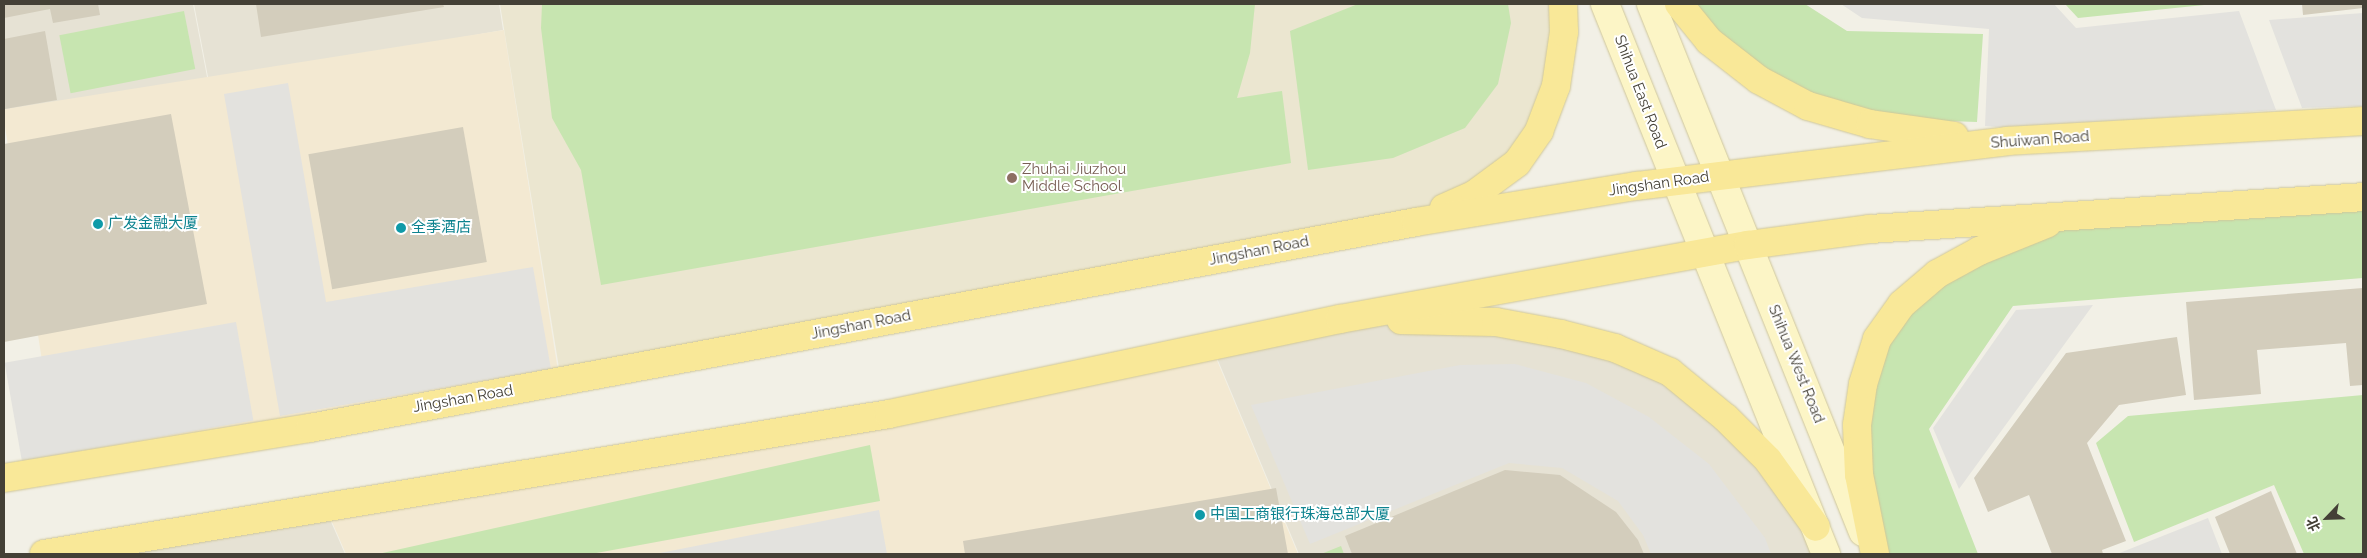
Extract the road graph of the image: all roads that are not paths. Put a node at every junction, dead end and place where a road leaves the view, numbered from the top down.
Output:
1 (1563, 4) edge
2 (1605, 4) edge
3 (1651, 4) edge
4 (1679, 4) edge
5 (2363, 121) edge
6 (2007, 141) junction
7 (1719, 175) junction
8 (1674, 181) junction
9 (2363, 197) edge
10 (2069, 214) junction
11 (1416, 222) junction
12 (1748, 245) junction
13 (1704, 253) junction
14 (1340, 319) junction
15 (4, 478) edge
16 (1816, 527) junction
17 (44, 554) edge
18 (1826, 554) edge
19 (1873, 554) edge

1 - 11 main road
2 - 8 main road, Shihua East Road
3 - 7 main road
4 - 6 main road
5 - 6 main road, Shuiwan Road
6 - 7 main road, Shuiwan Road
7 - 8 main road, Jingshan Road
7 - 12 main road, Shihua West Road
8 - 11 main road, Jingshan Road
8 - 13 main road
9 - 10 main road
10 - 12 main road
10 - 19 main road
11 - 15 main road, Jingshan Road
12 - 13 main road
12 - 19 main road, Shihua West Road
13 - 14 main road
13 - 16 main road
14 - 16 main road
14 - 17 main road
16 - 18 main road

